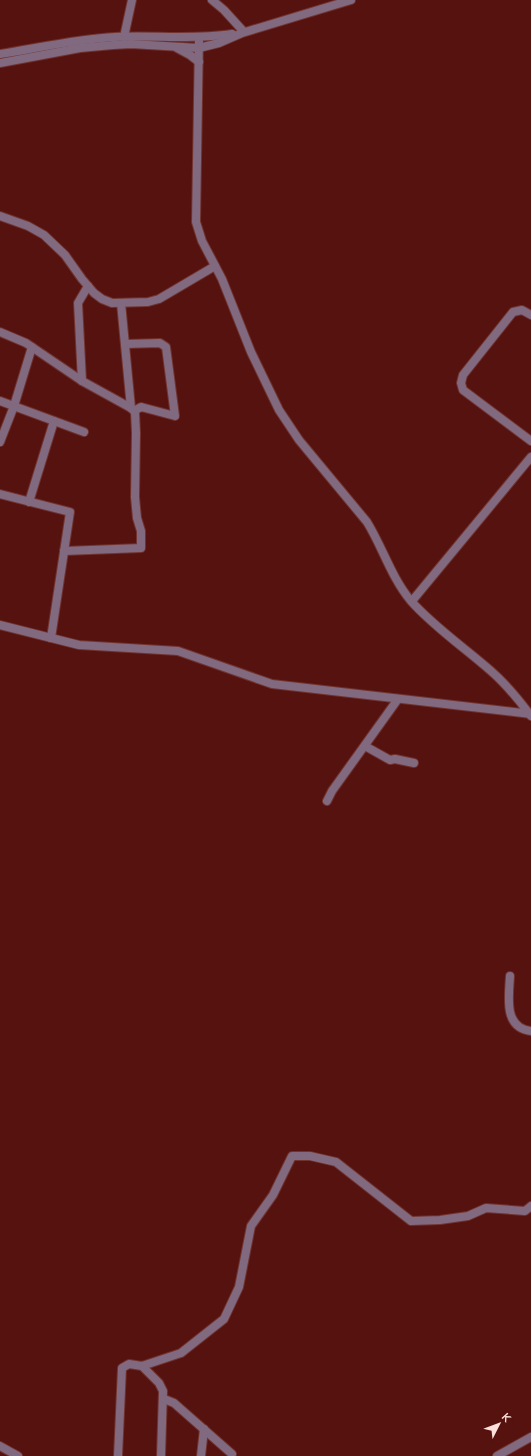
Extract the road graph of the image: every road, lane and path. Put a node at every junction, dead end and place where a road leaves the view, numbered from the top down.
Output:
1 (132, 0) edge
2 (212, 0) edge
3 (351, 0) edge
4 (243, 33) junction
5 (124, 37) junction
6 (199, 37) junction
7 (174, 47) junction
8 (199, 48) junction
9 (0, 54) edge
10 (199, 62) junction
11 (0, 63) edge
12 (0, 216) edge
13 (215, 266) junction
14 (88, 286) junction
15 (121, 303) junction
16 (531, 315) edge
17 (0, 332) edge
18 (125, 344) junction
19 (32, 347) junction
20 (82, 381) junction
21 (0, 401) edge
22 (14, 406) junction
23 (133, 409) junction
24 (54, 421) junction
25 (84, 432) dead end
26 (531, 441) edge
27 (0, 442) edge
28 (531, 457) edge
29 (0, 494) edge
30 (29, 502) junction
31 (64, 551) junction
32 (412, 601) junction
33 (0, 625) edge
34 (51, 638) junction
35 (398, 699) junction
36 (530, 715) edge
37 (365, 746) junction
38 (414, 763) dead end
39 (327, 801) dead end
40 (510, 976) dead end
41 (531, 1031) edge
42 (531, 1206) edge
43 (142, 1366) junction
44 (164, 1399) junction
45 (204, 1429) junction
46 (531, 1437) edge
47 (0, 1446) edge
48 (232, 1454) dead end
49 (18, 1456) edge
50 (118, 1456) edge
51 (161, 1456) edge
52 (201, 1456) edge
53 (497, 1456) edge

1 - 5 street
2 - 4 street
3 - 4 street
4 - 6 street
4 - 8 street
5 - 6 street
5 - 9 street
6 - 8 street
7 - 8 street
7 - 10 street
7 - 11 street
8 - 10 street
10 - 13 street
12 - 14 street
13 - 15 street
13 - 32 street
14 - 15 street
14 - 20 street
15 - 18 street
16 - 26 street
17 - 19 street
18 - 23 street
18 - 23 street
19 - 20 street
19 - 22 street
20 - 23 street
21 - 22 street
22 - 24 street
22 - 27 street
23 - 31 street
24 - 25 street
24 - 30 street
28 - 32 street
29 - 30 street
30 - 31 street
31 - 34 street
32 - 36 street
33 - 34 street
34 - 35 street
35 - 36 street
35 - 37 street
37 - 38 street
37 - 39 street
40 - 41 street
42 - 43 street
43 - 44 street
43 - 50 street
44 - 45 street
44 - 51 street
45 - 48 street
45 - 52 street
46 - 53 street
47 - 49 street

